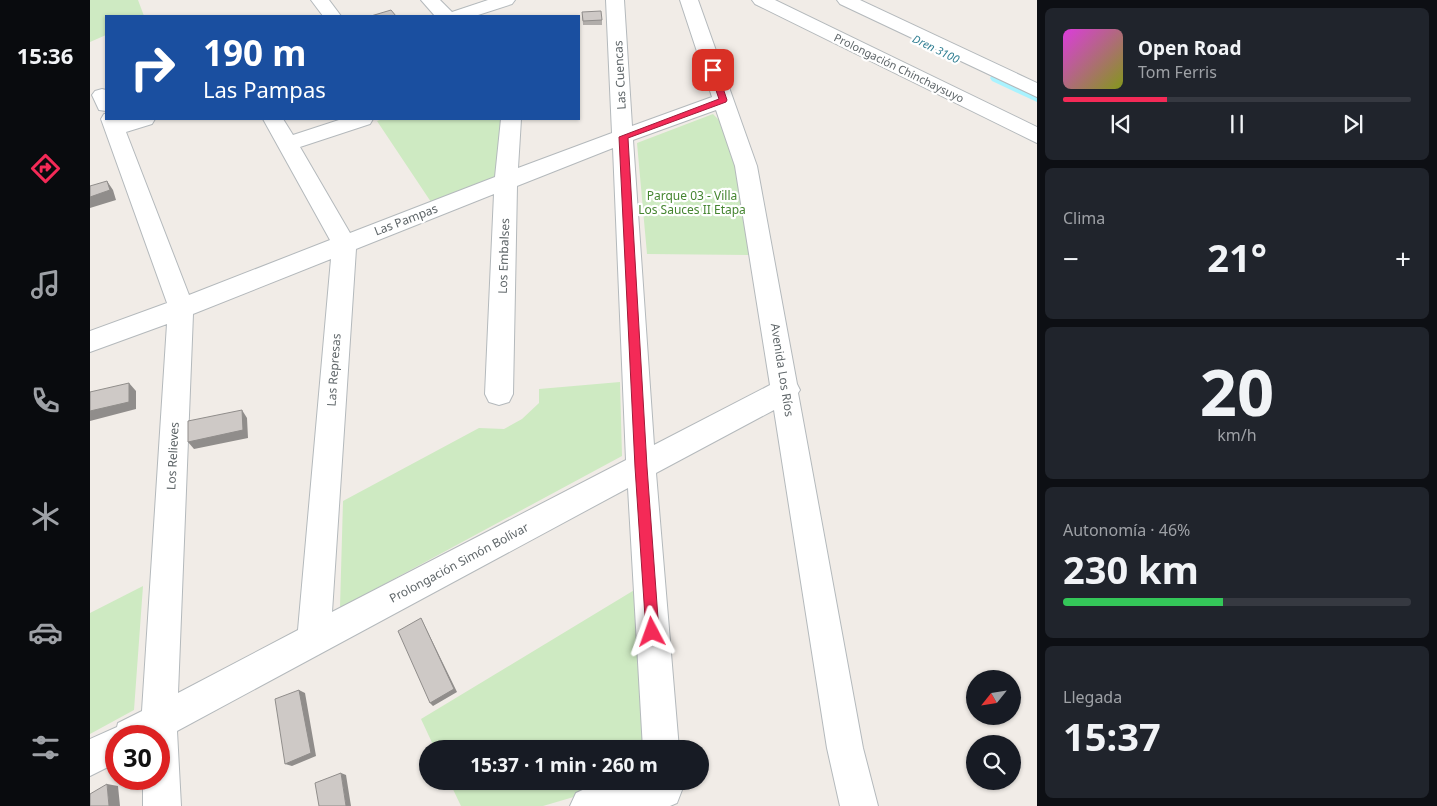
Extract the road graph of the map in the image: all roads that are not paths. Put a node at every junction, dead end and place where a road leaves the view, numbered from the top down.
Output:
1 (320, 0) edge
2 (430, 0) edge
3 (615, 0) edge
4 (689, 0) edge
5 (761, 0) edge
6 (846, 0) edge
7 (516, 2) edge
8 (331, 15) edge
9 (443, 15) edge
10 (462, 15) edge
11 (1037, 91) edge
12 (723, 100) junction
13 (112, 120) edge
14 (274, 120) edge
15 (360, 120) edge
16 (511, 120) edge
17 (1037, 136) edge
18 (623, 137) junction
19 (288, 144) junction
20 (506, 181) junction
21 (344, 244) junction
22 (181, 308) junction
23 (90, 342) edge
24 (786, 390) junction
25 (499, 394) dead end
26 (641, 467) junction
27 (314, 640) junction
28 (158, 722) junction
29 (152, 725) edge
30 (660, 740) edge
31 (845, 748) junction
32 (105, 750) edge
33 (90, 758) edge
34 (664, 792) edge
35 (162, 806) edge
36 (590, 806) edge
37 (852, 806) edge
38 (860, 806) edge

1 - 8 street
2 - 9 street
3 - 18 street, Las Cuencas
4 - 12 street, Avenida Los Ríos
5 - 17 street, Prolongación Chinchaysuyo
6 - 11 street
7 - 10 street
12 - 18 street, Las Pampas
12 - 24 street, Avenida Los Ríos
13 - 22 street, Los Relieves
14 - 19 street
15 - 19 street
16 - 20 street, Los Embalses
18 - 20 street, Las Pampas
18 - 26 street, Las Cuencas
19 - 21 street
20 - 21 street, Las Pampas
20 - 25 street, Los Embalses
21 - 22 street, Las Pampas
21 - 27 street, Las Represas
22 - 23 street, Las Pampas
22 - 28 street, Los Relieves
24 - 26 street, Prolongación Simón Bolívar
24 - 31 street, Avenida Los Ríos
26 - 27 street, Prolongación Simón Bolívar
26 - 30 street, Las Cuencas
27 - 28 street, Prolongación Simón Bolívar
28 - 29 street, Prolongación Simón Bolívar
28 - 35 street, Los Relieves
31 - 37 street, Avenida Los Ríos
31 - 38 street, Avenida Los Ríos
32 - 33 street
34 - 36 street

